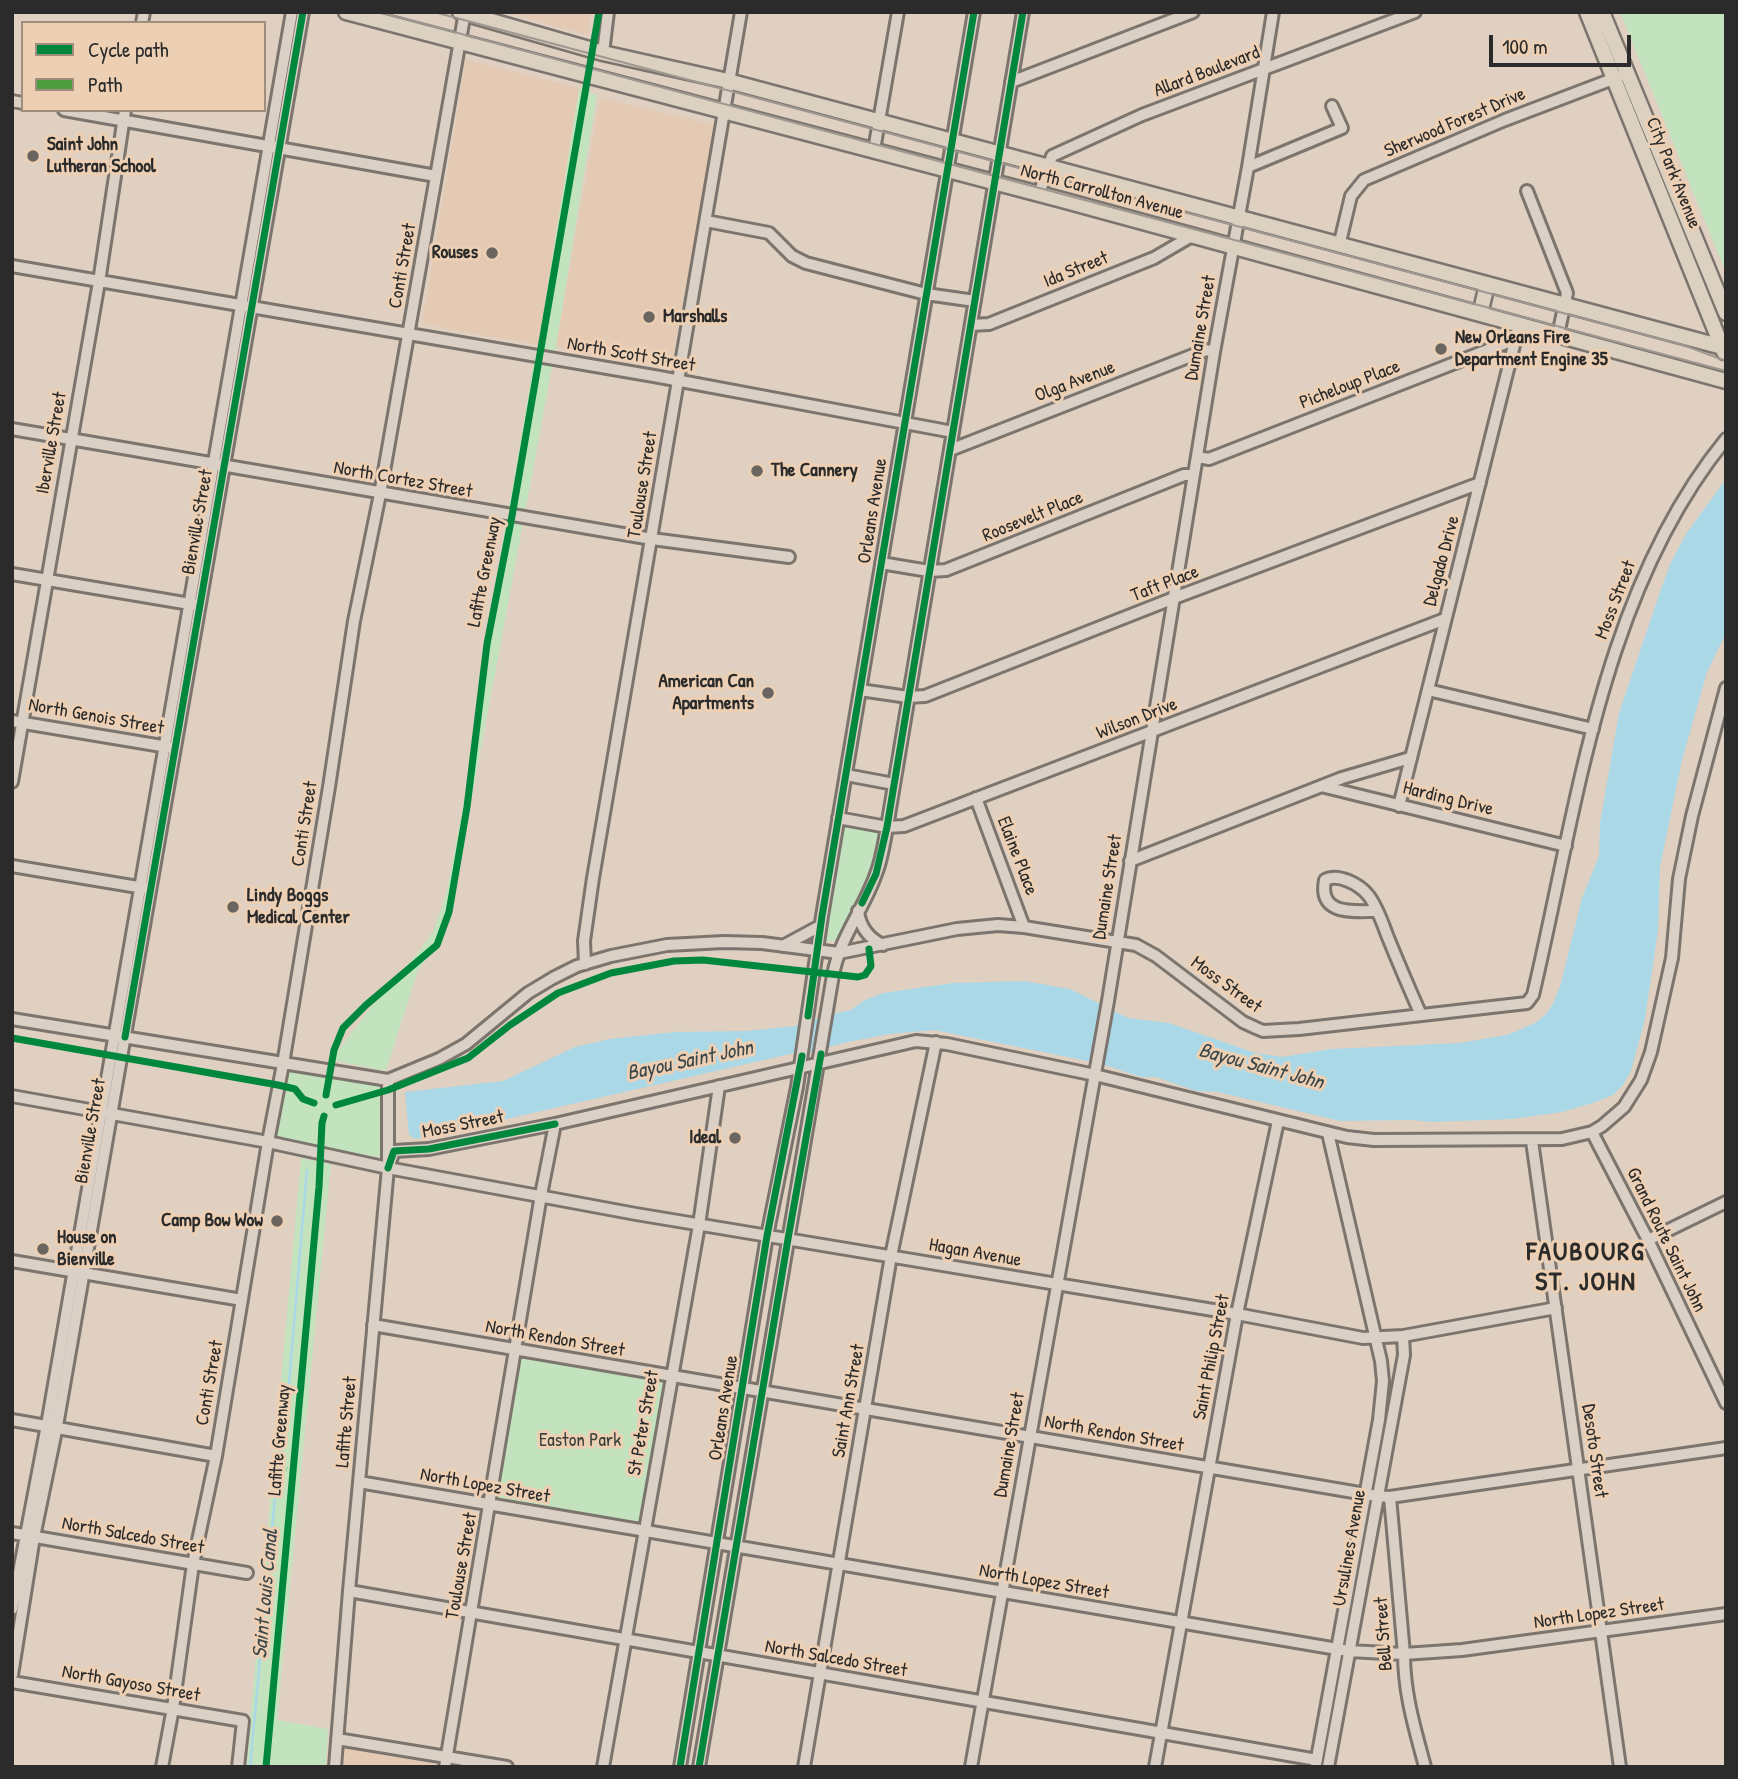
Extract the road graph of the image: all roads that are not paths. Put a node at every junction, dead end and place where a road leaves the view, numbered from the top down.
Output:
1 (292, 12) edge
2 (303, 12) edge
3 (346, 12) edge
4 (608, 12) edge
5 (741, 12) edge
6 (898, 12) edge
7 (974, 12) edge
8 (1023, 12) edge
9 (1193, 12) edge
10 (1273, 12) edge
11 (1415, 12) edge
12 (1587, 12) edge
13 (1602, 12) edge
14 (463, 13) edge
15 (377, 16) edge
16 (459, 41) junction
17 (603, 52) junction
18 (1264, 69) junction
19 (1620, 76) junction
20 (597, 77) junction
21 (728, 81) junction
22 (1011, 82) junction
23 (1332, 106) dead end
24 (724, 111) junction
25 (88, 112) edge
26 (125, 115) edge
27 (880, 122) junction
28 (952, 141) junction
29 (275, 147) junction
30 (874, 150) junction
31 (999, 153) junction
32 (1047, 166) junction
33 (1248, 166) junction
34 (947, 170) junction
35 (436, 176) junction
36 (995, 183) junction
37 (1527, 191) dead end
38 (1039, 194) junction
39 (1238, 219) junction
40 (706, 220) junction
41 (1190, 237) junction
42 (1339, 246) junction
43 (1233, 248) junction
44 (12, 266) edge
45 (99, 282) junction
46 (1487, 285) junction
47 (926, 294) junction
48 (975, 301) junction
49 (1564, 306) junction
50 (246, 307) junction
51 (1726, 313) edge
52 (1480, 314) junction
53 (971, 325) junction
54 (1517, 332) junction
55 (408, 334) junction
56 (1558, 335) junction
57 (1725, 350) edge
58 (1214, 352) junction
59 (678, 381) junction
60 (1726, 381) edge
61 (903, 425) junction
62 (12, 429) edge
63 (953, 432) junction
64 (71, 439) junction
65 (1726, 439) edge
66 (950, 450) junction
67 (1197, 457) junction
68 (219, 466) junction
69 (1194, 475) junction
70 (1480, 484) junction
71 (380, 494) junction
72 (652, 540) junction
73 (789, 557) dead end
74 (881, 563) junction
75 (929, 571) junction
76 (12, 574) edge
77 (47, 579) junction
78 (1174, 598) junction
79 (195, 605) junction
80 (1445, 619) junction
81 (1726, 688) edge
82 (860, 690) junction
83 (1428, 690) junction
84 (908, 697) junction
85 (17, 721) edge
86 (1593, 729) junction
87 (1151, 732) junction
88 (169, 747) junction
89 (1410, 758) junction
90 (846, 775) junction
91 (12, 782) edge
92 (894, 784) junction
93 (1321, 786) junction
94 (976, 798) junction
95 (1399, 806) junction
96 (838, 818) junction
97 (887, 827) junction
98 (1566, 846) junction
99 (1130, 860) junction
100 (12, 866) edge
101 (145, 888) junction
102 (858, 911) junction
103 (1376, 911) junction
104 (820, 926) junction
105 (1024, 927) junction
106 (1117, 941) junction
107 (782, 946) junction
108 (883, 946) junction
109 (816, 952) junction
110 (839, 953) junction
111 (585, 964) junction
112 (1421, 1015) junction
113 (12, 1019) edge
114 (120, 1036) junction
115 (936, 1042) junction
116 (820, 1059) junction
117 (283, 1064) junction
118 (800, 1069) junction
119 (1096, 1070) junction
120 (388, 1080) junction
121 (719, 1086) junction
122 (12, 1096) edge
123 (106, 1114) junction
124 (1278, 1121) junction
125 (555, 1124) junction
126 (1592, 1132) junction
127 (1328, 1133) junction
128 (1532, 1140) junction
129 (268, 1142) junction
130 (388, 1168) junction
131 (541, 1195) junction
132 (1726, 1202) edge
133 (699, 1225) junction
134 (767, 1236) junction
135 (788, 1239) junction
136 (1648, 1240) junction
137 (891, 1256) junction
138 (12, 1261) edge
139 (78, 1274) junction
140 (1056, 1284) junction
141 (242, 1300) junction
142 (1556, 1308) junction
143 (1237, 1314) junction
144 (373, 1325) junction
145 (1403, 1336) junction
146 (1376, 1338) junction
147 (516, 1350) junction
148 (670, 1377) junction
149 (743, 1389) junction
150 (762, 1392) junction
151 (1726, 1403) edge
152 (865, 1410) junction
153 (12, 1420) edge
154 (52, 1426) junction
155 (1029, 1438) junction
156 (1726, 1448) edge
157 (216, 1457) junction
158 (1209, 1468) junction
159 (1579, 1471) junction
160 (359, 1482) junction
161 (1371, 1496) junction
162 (1390, 1497) junction
163 (490, 1505) junction
164 (643, 1531) junction
165 (12, 1533) edge
166 (30, 1536) junction
167 (718, 1544) junction
168 (736, 1547) junction
169 (193, 1564) junction
170 (838, 1564) junction
171 (247, 1573) dead end
172 (349, 1591) junction
173 (1002, 1592) junction
174 (12, 1609) edge
175 (471, 1613) junction
176 (1726, 1614) edge
177 (1181, 1623) junction
178 (1601, 1632) junction
179 (625, 1640) junction
180 (1343, 1651) junction
181 (699, 1653) junction
182 (1405, 1654) junction
183 (718, 1656) junction
184 (820, 1673) junction
185 (12, 1675) edge
186 (12, 1682) edge
187 (982, 1702) junction
188 (173, 1708) junction
189 (1161, 1733) junction
190 (337, 1739) junction
191 (446, 1762) edge
192 (1316, 1763) edge
193 (162, 1767) edge
194 (238, 1767) edge
195 (335, 1767) edge
196 (507, 1767) edge
197 (603, 1767) edge
198 (680, 1767) edge
199 (699, 1767) edge
200 (804, 1767) edge
201 (971, 1767) edge
202 (1155, 1767) edge
203 (1328, 1767) edge
204 (1425, 1767) edge
205 (1620, 1767) edge

1 - 29 street, Bienville Street
2 - 29 street, Bienville Street
3 - 15 main road, North Carrollton Avenue
4 - 17 street
5 - 21 street, Toulouse Street
6 - 27 street
7 - 28 street, Orleans Avenue
8 - 22 street, Orleans Avenue
9 - 22 street
10 - 18 street, Dumaine Street
11 - 18 street, Allard Boulevard
12 - 19 main road, City Park Avenue
13 - 19 main road, City Park Avenue
14 - 16 street, Conti Street
14 - 17 main road, North Carrollton Avenue
15 - 16 main road, North Carrollton Avenue
16 - 20 main road, North Carrollton Avenue
16 - 35 street, Conti Street
17 - 20 main road
17 - 21 main road, North Carrollton Avenue
18 - 32 street, Allard Boulevard
18 - 33 street, Dumaine Street
19 - 42 street, Sherwood Forest Drive
19 - 51 main road, City Park Avenue
19 - 57 main road, City Park Avenue
20 - 24 main road, North Carrollton Avenue
21 - 24 street, Toulouse Street
21 - 27 main road, North Carrollton Avenue
22 - 31 street, Orleans Avenue
23 - 33 street
24 - 30 main road, North Carrollton Avenue
24 - 40 street, Toulouse Street
25 - 26 street
26 - 29 street
26 - 45 street, Iberville Street
27 - 28 main road, North Carrollton Avenue
27 - 30 street
28 - 31 main road, North Carrollton Avenue
28 - 34 street, Orleans Avenue
29 - 35 street
29 - 50 street, Bienville Street
30 - 34 main road, North Carrollton Avenue
31 - 32 main road, North Carrollton Avenue
31 - 36 street, Orleans Avenue
32 - 38 street
32 - 39 main road, North Carrollton Avenue
33 - 39 street, Dumaine Street
34 - 36 main road, North Carrollton Avenue
34 - 47 street, Orleans Avenue
35 - 55 street, Conti Street
36 - 38 main road, North Carrollton Avenue
36 - 48 street, Orleans Avenue
37 - 49 street
38 - 41 main road, North Carrollton Avenue
39 - 42 main road, North Carrollton Avenue
39 - 43 street, Dumaine Street
40 - 47 street
40 - 59 street, Toulouse Street
41 - 43 main road, North Carrollton Avenue
41 - 53 street, Ida Street
42 - 46 main road, North Carrollton Avenue
43 - 52 main road, North Carrollton Avenue
43 - 58 street, Dumaine Street
44 - 45 street, North Scott Street
45 - 50 street, North Scott Street
45 - 64 street, Iberville Street
46 - 49 main road, North Carrollton Avenue
46 - 52 main road
47 - 48 street
47 - 61 street, Orleans Avenue
48 - 53 street, Orleans Avenue
49 - 56 street
49 - 57 main road, North Carrollton Avenue
50 - 55 street, North Scott Street
50 - 68 street, Bienville Street
52 - 54 main road, North Carrollton Avenue
53 - 63 street, Orleans Avenue
54 - 56 main road, North Carrollton Avenue
54 - 67 street, Picheloup Place
54 - 70 street, Delgado Drive
55 - 59 street, North Scott Street
55 - 71 street, Conti Street
56 - 60 main road, North Carrollton Avenue
58 - 66 street, Olga Avenue
58 - 67 street, Dumaine Street
59 - 61 street, North Scott Street
59 - 72 street, Toulouse Street
61 - 63 street, North Scott Street
61 - 74 street, Orleans Avenue
62 - 64 street, North Cortez Street
63 - 66 street, Orleans Avenue
64 - 68 street, North Cortez Street
64 - 77 street, Iberville Street
65 - 86 street, Moss Street
66 - 75 street, Orleans Avenue
67 - 69 street, Dumaine Street
68 - 71 street, North Cortez Street
68 - 79 street, Bienville Street
69 - 75 street, Roosevelt Place
69 - 78 street, Dumaine Street
70 - 78 street, Taft Place
70 - 80 street, Delgado Drive
71 - 72 street, North Cortez Street
71 - 117 street, Conti Street
72 - 73 street, North Cortez Street
72 - 111 street, Toulouse Street
74 - 75 street, Roosevelt Place
74 - 82 street, Orleans Avenue
75 - 84 street, Orleans Avenue
76 - 77 street
77 - 79 street
77 - 85 street, Iberville Street
78 - 84 street, Taft Place
78 - 87 street, Dumaine Street
79 - 88 street, Bienville Street
80 - 83 street, Delgado Drive
80 - 87 street, Wilson Drive
81 - 126 street, Moss Street
82 - 84 street, Taft Place
82 - 90 street, Orleans Avenue
83 - 86 street
83 - 89 street, Delgado Drive
84 - 92 street, Orleans Avenue
85 - 88 street, North Genois Street
85 - 91 street, Iberville Street
86 - 98 street, Moss Street
87 - 94 street, Wilson Drive
87 - 99 street, Dumaine Street
88 - 101 street, Bienville Street
89 - 93 street, Harding Drive
89 - 95 street, Delgado Drive
90 - 92 street
90 - 96 street, Orleans Avenue
92 - 97 street, Orleans Avenue
93 - 95 street, Harding Drive
93 - 99 street, Harding Drive
94 - 97 street, Wilson Drive
94 - 105 street, Elaine Place
95 - 98 street, Harding Drive
96 - 97 street, Wilson Drive
96 - 104 street, Orleans Avenue
97 - 102 street, Orleans Avenue
98 - 112 street, Moss Street
99 - 106 street, Dumaine Street
100 - 101 street
101 - 114 street, Bienville Street
102 - 108 street
102 - 110 street, Orleans Avenue
103 - 103 street
103 - 112 street
104 - 107 street
104 - 109 street, Orleans Avenue
105 - 106 street, Moss Street
105 - 108 street, Moss Street
106 - 112 street, Moss Street
106 - 119 street, Dumaine Street
107 - 109 street, Moss Street
107 - 111 street, Moss Street
108 - 110 street, Moss Street
109 - 110 street, Moss Street
109 - 118 street, Orleans Avenue
110 - 116 street, Orleans Avenue
111 - 120 street, Moss Street
113 - 114 street
114 - 117 street
114 - 123 street, Bienville Street
115 - 116 street, Moss Street
115 - 119 street, Moss Street
115 - 137 street, Saint Ann Street
116 - 118 street, Moss Street
116 - 135 street, Orleans Avenue
117 - 120 street
117 - 129 street, Conti Street
118 - 121 street, Moss Street
118 - 134 street, Orleans Avenue
119 - 124 street, Moss Street
119 - 140 street, Dumaine Street
120 - 130 street, Lafitte Street
121 - 125 street, Moss Street
121 - 133 street, St Peter Street
122 - 123 street, Hagan Avenue
123 - 129 street, Hagan Avenue
123 - 139 street, Bienville Street
124 - 127 street, Moss Street
124 - 143 street, Saint Philip Street
125 - 130 street, Moss Street
125 - 131 street, Toulouse Street
126 - 128 street, Moss Street
126 - 136 street, Grand Route Saint John
127 - 128 street, Moss Street
127 - 146 street
128 - 142 street, Desoto Street
129 - 130 street, Hagan Avenue
129 - 141 street, Conti Street
130 - 131 street, Hagan Avenue
130 - 144 street, Lafitte Street
131 - 133 street, Hagan Avenue
131 - 147 street, Toulouse Street
132 - 136 street
133 - 134 street, Hagan Avenue
133 - 148 street, St Peter Street
134 - 135 street, Hagan Avenue
134 - 149 street, Orleans Avenue
135 - 137 street, Hagan Avenue
135 - 150 street, Orleans Avenue
136 - 151 street, Grand Route Saint John
137 - 140 street, Hagan Avenue
137 - 152 street, Saint Ann Street
138 - 139 street
139 - 141 street
139 - 154 street, Bienville Street
140 - 143 street, Hagan Avenue
140 - 155 street, Dumaine Street
141 - 157 street, Conti Street
142 - 145 street, Hagan Avenue
142 - 159 street, Desoto Street
143 - 146 street, Hagan Avenue
143 - 158 street, Saint Philip Street
144 - 147 street, North Rendon Street
144 - 160 street, Lafitte Street
145 - 146 street, Hagan Avenue
145 - 161 street, Ursulines Avenue
146 - 161 street, Ursulines Avenue
147 - 148 street, North Rendon Street
147 - 163 street, Toulouse Street
148 - 149 street, North Rendon Street
148 - 164 street, St Peter Street
149 - 150 street, North Rendon Street
149 - 167 street, Orleans Avenue
150 - 152 street, North Rendon Street
150 - 168 street, Orleans Avenue
152 - 155 street, North Rendon Street
152 - 170 street, Saint Ann Street
153 - 154 street
154 - 157 street
154 - 166 street, Bienville Street
155 - 158 street, North Rendon Street
155 - 173 street, Dumaine Street
156 - 159 street, North Rendon Street
157 - 169 street, Conti Street
158 - 161 street, North Rendon Street
158 - 177 street, Saint Philip Street
159 - 162 street, North Rendon Street
159 - 178 street, Desoto Street
160 - 163 street, North Lopez Street
160 - 172 street, Lafitte Street
161 - 162 street, North Rendon Street
161 - 180 street, Ursulines Avenue
162 - 182 street, Bell Street
163 - 164 street, North Lopez Street
163 - 175 street, Toulouse Street
164 - 167 street, North Lopez Street
164 - 179 street, St Peter Street
165 - 166 street, North Salcedo Street
166 - 169 street, North Salcedo Street
166 - 174 street, Bienville Street
166 - 185 street, Bienville Street
167 - 168 street, North Lopez Street
167 - 181 street, Orleans Avenue
168 - 170 street, North Lopez Street
168 - 183 street, Orleans Avenue
169 - 171 street, North Salcedo Street
169 - 188 street, Conti Street
170 - 173 street, North Lopez Street
170 - 184 street, Saint Ann Street
172 - 175 street, North Salcedo Street
172 - 190 street, Lafitte Street
173 - 177 street, North Lopez Street
173 - 187 street, Dumaine Street
175 - 179 street, North Salcedo Street
175 - 191 street, Toulouse Street
176 - 178 street, North Lopez Street
177 - 180 street, North Lopez Street
177 - 189 street, Saint Philip Street
178 - 182 street, North Lopez Street
178 - 205 street, Desoto Street
179 - 181 street, North Salcedo Street
179 - 197 street, St Peter Street
180 - 182 street, North Lopez Street
180 - 192 street, Ursulines Avenue
180 - 203 street, Ursulines Avenue
181 - 183 street, North Salcedo Street
181 - 198 street, Orleans Avenue
182 - 204 street, Bell Street
183 - 184 street, North Salcedo Street
183 - 199 street, Orleans Avenue
184 - 187 street, North Salcedo Street
184 - 200 street, Saint Ann Street
186 - 188 street, North Gayoso Street
187 - 189 street, North Salcedo Street
187 - 201 street, Dumaine Street
188 - 193 street, Conti Street
188 - 194 street, North Gayoso Street
189 - 192 street, North Salcedo Street
189 - 202 street, Saint Philip Street
190 - 191 street
190 - 195 street, Lafitte Street
191 - 196 street

